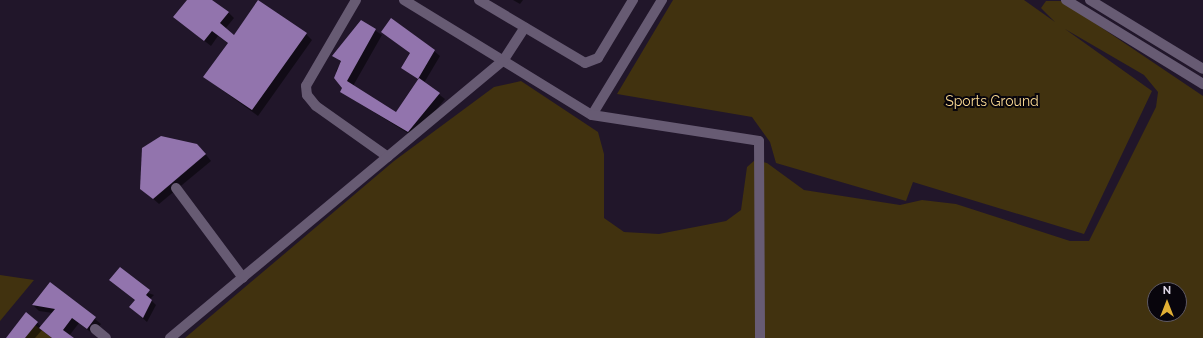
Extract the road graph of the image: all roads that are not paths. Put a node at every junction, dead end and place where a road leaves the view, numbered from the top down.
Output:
1 (356, 0) edge
2 (404, 0) edge
3 (479, 0) edge
4 (633, 0) edge
5 (662, 0) edge
6 (1066, 0) edge
7 (1090, 0) edge
8 (525, 27) junction
9 (503, 61) junction
10 (1203, 69) edge
11 (1203, 84) edge
12 (592, 115) junction
13 (388, 157) junction
14 (176, 188) dead end
15 (243, 278) junction
16 (95, 328) dead end
17 (106, 338) edge
18 (170, 338) edge
19 (760, 338) edge

1 - 13 lane
2 - 9 lane
3 - 8 lane
4 - 8 lane
5 - 12 lane
6 - 11 lane
7 - 10 lane
8 - 9 lane
9 - 12 lane
9 - 13 lane
12 - 19 lane
13 - 15 lane
14 - 15 lane
15 - 18 lane
16 - 17 lane

